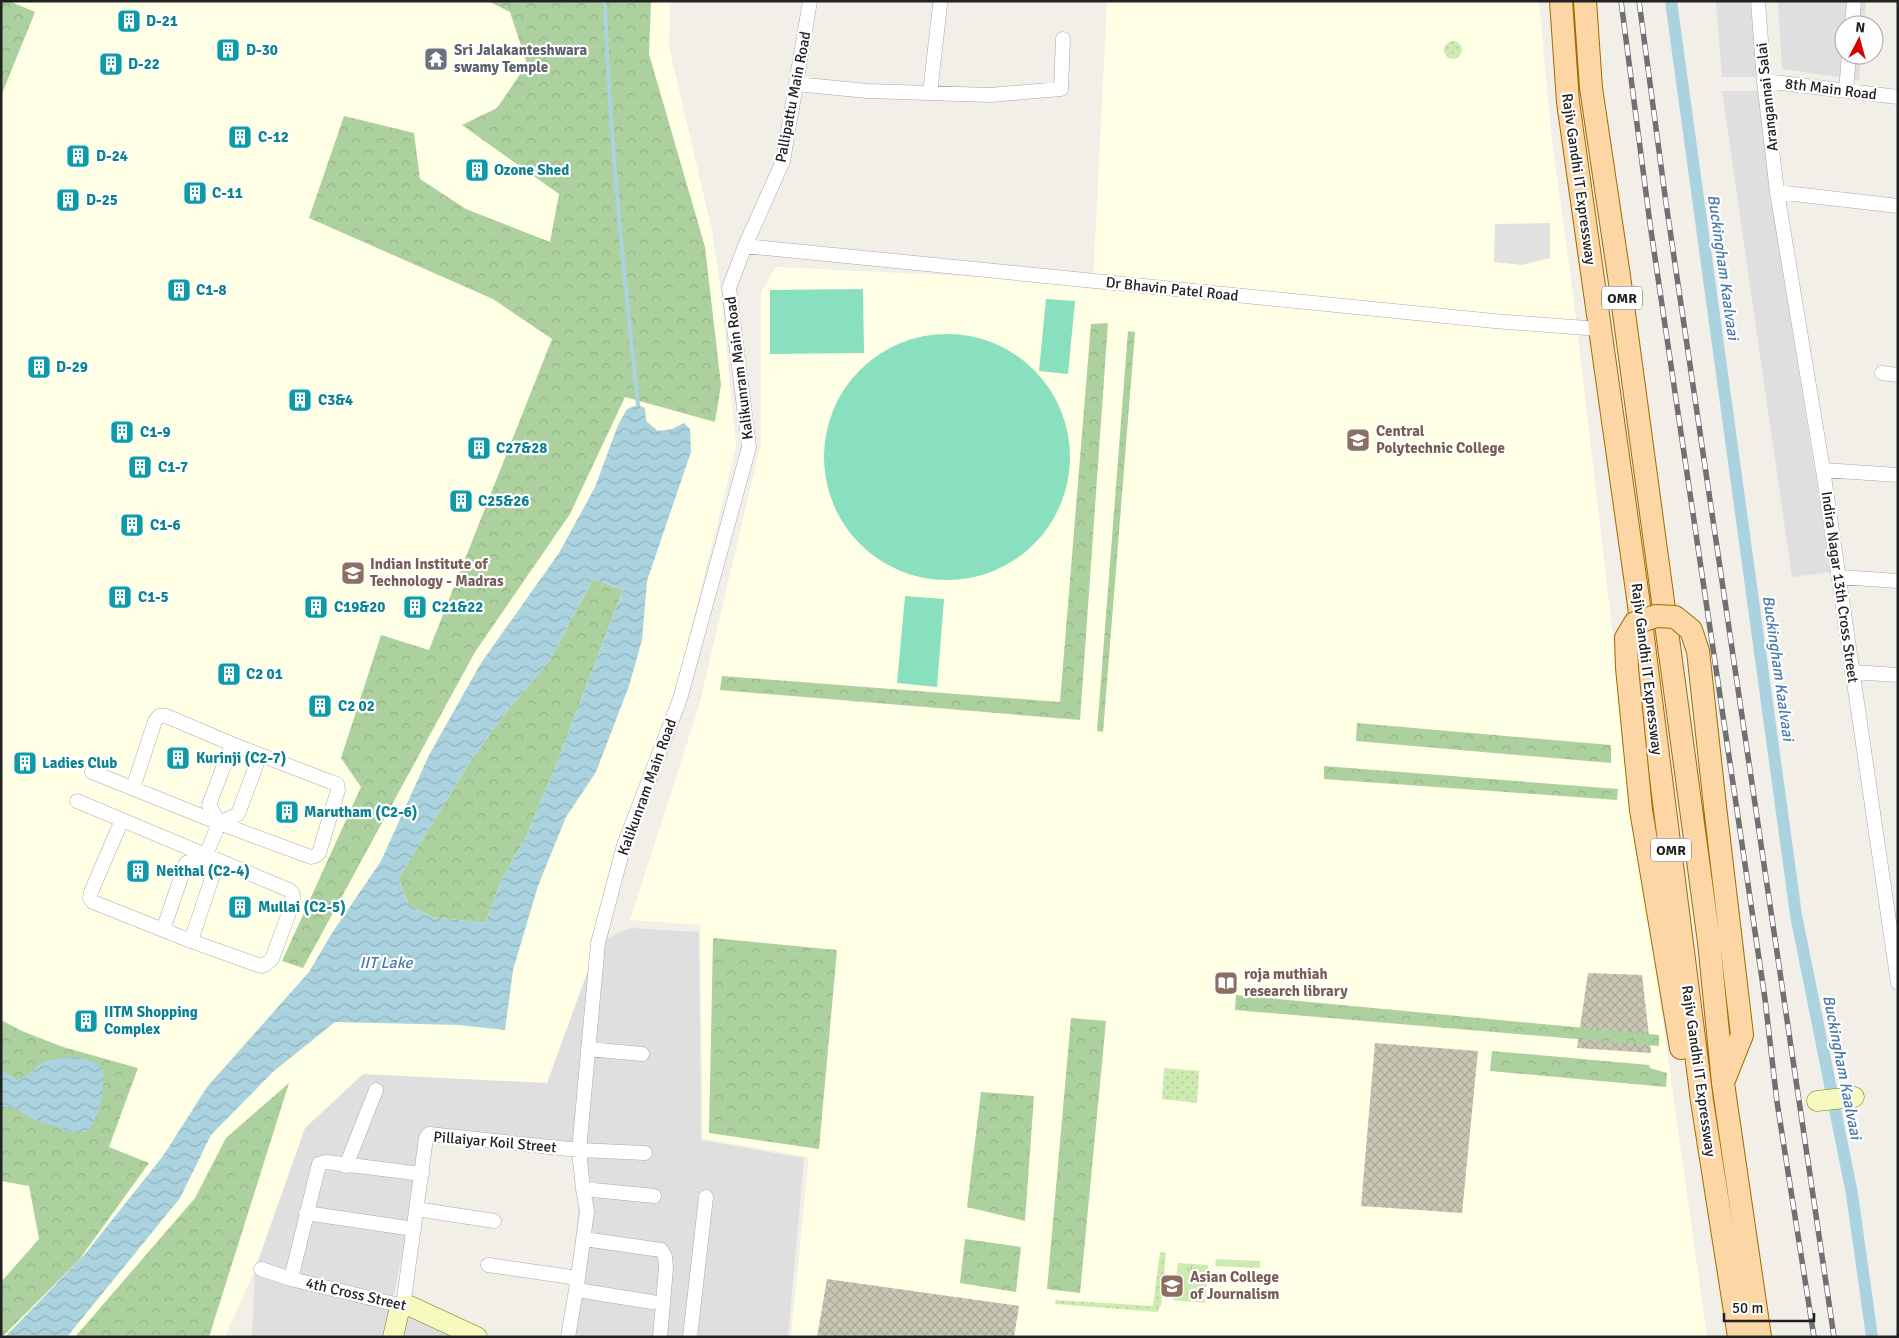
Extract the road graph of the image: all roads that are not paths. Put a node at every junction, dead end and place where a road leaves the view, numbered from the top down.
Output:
1 (810, 1) edge
2 (1561, 1) edge
3 (1585, 1) edge
4 (1758, 1) edge
5 (1854, 1) edge
6 (940, 5) dead end
7 (1853, 15) edge
8 (1063, 39) dead end
9 (1848, 65) edge
10 (1764, 81) junction
11 (796, 84) junction
12 (1846, 91) junction
13 (930, 93) junction
14 (1898, 97) edge
15 (1778, 192) junction
16 (1898, 206) edge
17 (745, 246) junction
18 (1600, 329) junction
19 (1882, 373) dead end
20 (1898, 375) edge
21 (1823, 470) junction
22 (1898, 475) edge
23 (1839, 576) junction
24 (1898, 581) edge
25 (1852, 672) junction
26 (1898, 675) edge
27 (232, 744) junction
28 (260, 755) junction
29 (92, 772) dead end
30 (132, 788) junction
31 (77, 801) dead end
32 (122, 820) junction
33 (219, 823) junction
34 (206, 855) junction
35 (164, 930) junction
36 (191, 941) junction
37 (1894, 942) edge
38 (1898, 983) edge
39 (588, 1049) junction
40 (642, 1054) dead end
41 (1723, 1083) junction
42 (376, 1090) dead end
43 (1854, 1097) dead end
44 (1702, 1101) junction
45 (1817, 1101) dead end
46 (579, 1150) junction
47 (645, 1153) dead end
48 (346, 1166) junction
49 (422, 1174) junction
50 (583, 1189) junction
51 (654, 1196) dead end
52 (706, 1197) dead end
53 (416, 1209) junction
54 (306, 1213) junction
55 (494, 1221) dead end
56 (414, 1229) junction
57 (584, 1239) junction
58 (488, 1265) dead end
59 (261, 1269) dead end
60 (291, 1279) junction
61 (578, 1284) junction
62 (652, 1302) dead end
63 (402, 1306) junction
64 (570, 1336) edge
65 (393, 1337) edge
66 (477, 1337) edge
67 (660, 1337) edge
68 (690, 1337) edge
69 (1739, 1337) edge
70 (1760, 1337) edge

1 - 11 street, Pallipattu Main Road
2 - 18 main road, Rajiv Gandhi IT Expressway / OMR
3 - 41 main road, Rajiv Gandhi IT Expressway / OMR
4 - 10 street, Arangannai Salai
5 - 7 street
6 - 13 street
8 - 13 street
9 - 12 street
10 - 12 street, 8th Main Road
10 - 15 street, Arangannai Salai
11 - 13 street
11 - 17 street, Pallipattu Main Road
12 - 14 street, 8th Main Road
15 - 16 street
15 - 21 street, Indira Nagar 13th Cross Street
17 - 18 street, Dr Bhavin Patel Road
17 - 39 street, Kalikunram Main Road
18 - 44 main road, Rajiv Gandhi IT Expressway / OMR
19 - 20 street
21 - 22 street
21 - 23 street, Indira Nagar 13th Cross Street
23 - 24 street
23 - 25 street, Indira Nagar 13th Cross Street
25 - 26 street
25 - 37 street, Indira Nagar 13th Cross Street
27 - 28 street
27 - 30 street
27 - 33 street
28 - 33 street
28 - 33 street
29 - 30 street
30 - 33 street
31 - 32 street
32 - 34 street
32 - 35 street
33 - 34 street
34 - 35 street
34 - 36 street
34 - 36 street
35 - 36 street
37 - 38 street, Indira Nagar 13th Cross Street
39 - 40 street
39 - 46 street, Kalikunram Main Road
41 - 44 main road, bridge
41 - 70 main road, Rajiv Gandhi IT Expressway / OMR
42 - 48 street
43 - 45 street
44 - 69 main road, Rajiv Gandhi IT Expressway / OMR
46 - 47 street, Pillaiyar Koil Street
46 - 49 street, Pillaiyar Koil Street
46 - 50 street, Kalikunram Main Road
48 - 49 street
48 - 54 street
49 - 53 street, Pillaiyar Koil Street
50 - 51 street
50 - 57 street, Kalikunram Main Road
52 - 68 street
53 - 55 street
53 - 56 street, Pillaiyar Koil Street
54 - 56 street
54 - 60 street
56 - 63 street, Pillaiyar Koil Street
57 - 61 street, Kalikunram Main Road
57 - 67 street
58 - 61 street
59 - 60 street, 4th Cross Street
60 - 63 street, 4th Cross Street
61 - 62 street
61 - 64 street, Kalikunram Main Road
63 - 65 street
63 - 66 street, 4th Cross Street

